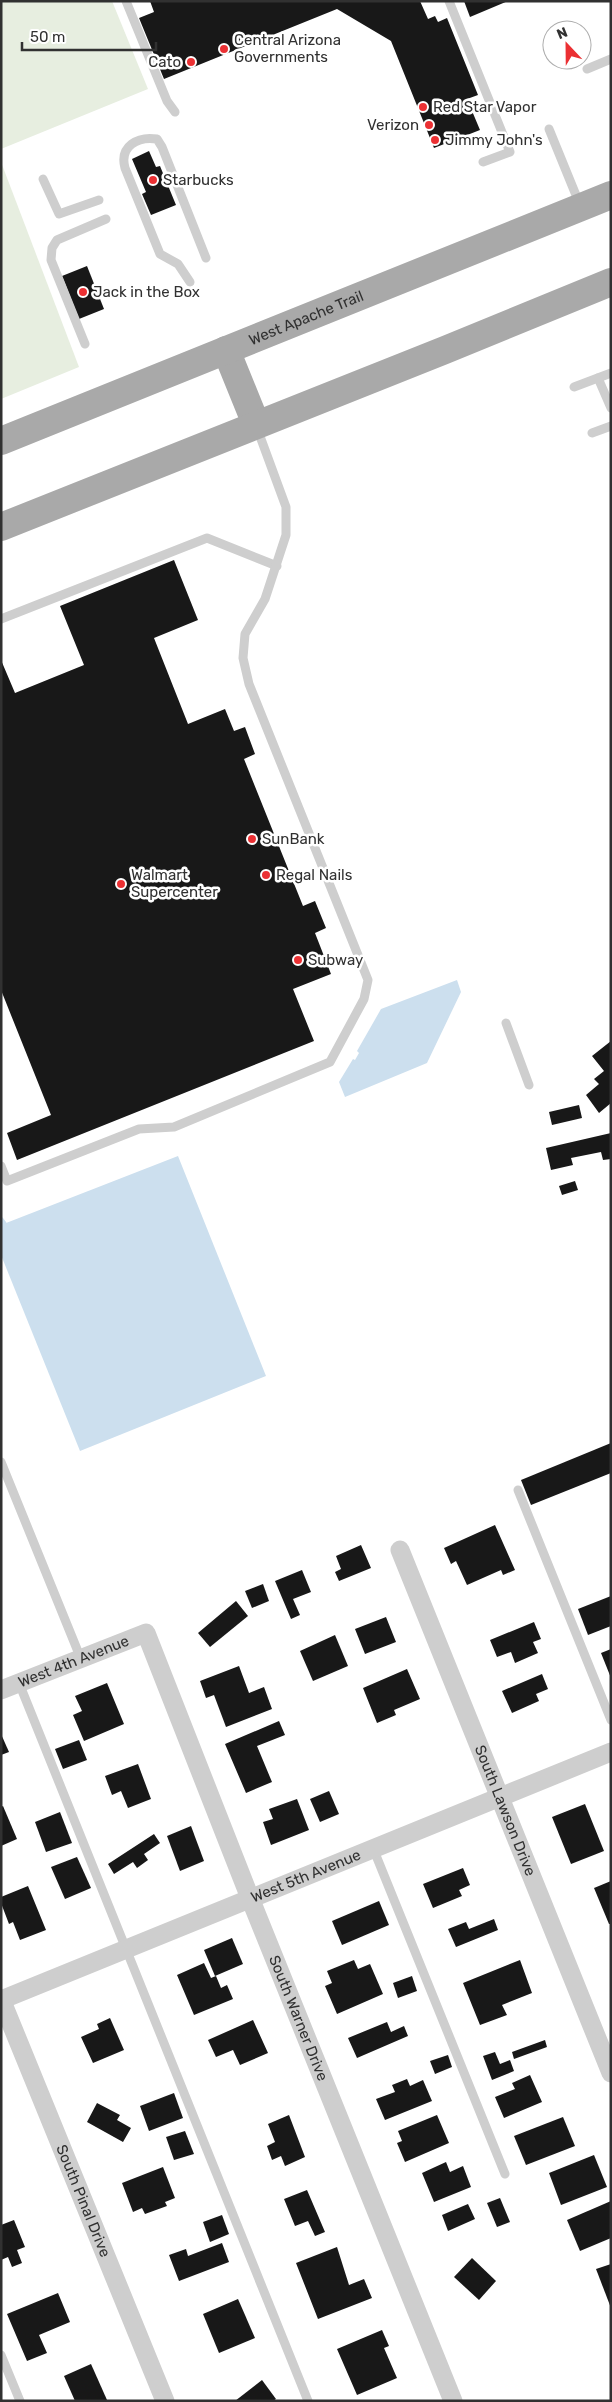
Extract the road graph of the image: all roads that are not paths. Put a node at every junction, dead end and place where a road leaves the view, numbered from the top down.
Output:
1 (126, 1) edge
2 (449, 1) edge
3 (611, 59) edge
4 (592, 67) edge
5 (175, 112) dead end
6 (549, 129) dead end
7 (483, 162) dead end
8 (43, 179) dead end
9 (611, 195) edge
10 (99, 200) dead end
11 (581, 207) junction
12 (106, 219) dead end
13 (206, 258) dead end
14 (190, 282) dead end
15 (611, 282) edge
16 (85, 344) dead end
17 (226, 350) junction
18 (611, 373) edge
19 (598, 378) junction
20 (574, 387) dead end
21 (611, 408) edge
22 (256, 424) junction
23 (611, 426) edge
24 (592, 433) dead end
25 (1, 441) edge
26 (1, 527) edge
27 (277, 566) junction
28 (1, 619) edge
29 (506, 1023) dead end
30 (529, 1085) dead end
31 (1, 1166) edge
32 (1, 1462) edge
33 (518, 1490) dead end
34 (400, 1550) dead end
35 (146, 1633) joint
36 (81, 1659) junction
37 (19, 1683) junction
38 (1, 1690) edge
39 (611, 1720) edge
40 (611, 1752) edge
41 (499, 1797) junction
42 (372, 1848) junction
43 (250, 1898) junction
44 (124, 1949) junction
45 (1, 1999) edge
46 (611, 2073) edge
47 (505, 2174) dead end
48 (1, 2355) edge
49 (20, 2401) edge
50 (165, 2401) edge
51 (308, 2401) edge
52 (453, 2401) edge

1 - 5 lane
2 - 7 lane
3 - 4 lane
6 - 11 lane
8 - 10 lane
9 - 11 main road, West Apache Trail
11 - 17 main road, West Apache Trail
12 - 16 lane
13 - 14 lane
15 - 22 main road
17 - 22 main road
17 - 25 main road, West Apache Trail
18 - 19 lane
19 - 20 lane
19 - 21 lane
22 - 26 main road
22 - 27 lane
23 - 24 lane
27 - 28 lane
27 - 31 lane
29 - 30 lane
32 - 36 lane
33 - 39 lane
34 - 41 street, South Lawson Drive
35 - 36 street, West 4th Avenue
35 - 43 street, South Warner Drive
36 - 37 street, West 4th Avenue
37 - 38 street, West 4th Avenue
37 - 44 lane
40 - 41 street, West 5th Avenue
41 - 42 street, West 5th Avenue
41 - 46 street, South Lawson Drive
42 - 43 street, West 5th Avenue
42 - 47 lane
43 - 44 street, West 5th Avenue
43 - 52 street, South Warner Drive
44 - 45 street, West 5th Avenue
44 - 51 lane
45 - 50 street, South Pinal Drive
48 - 49 lane

